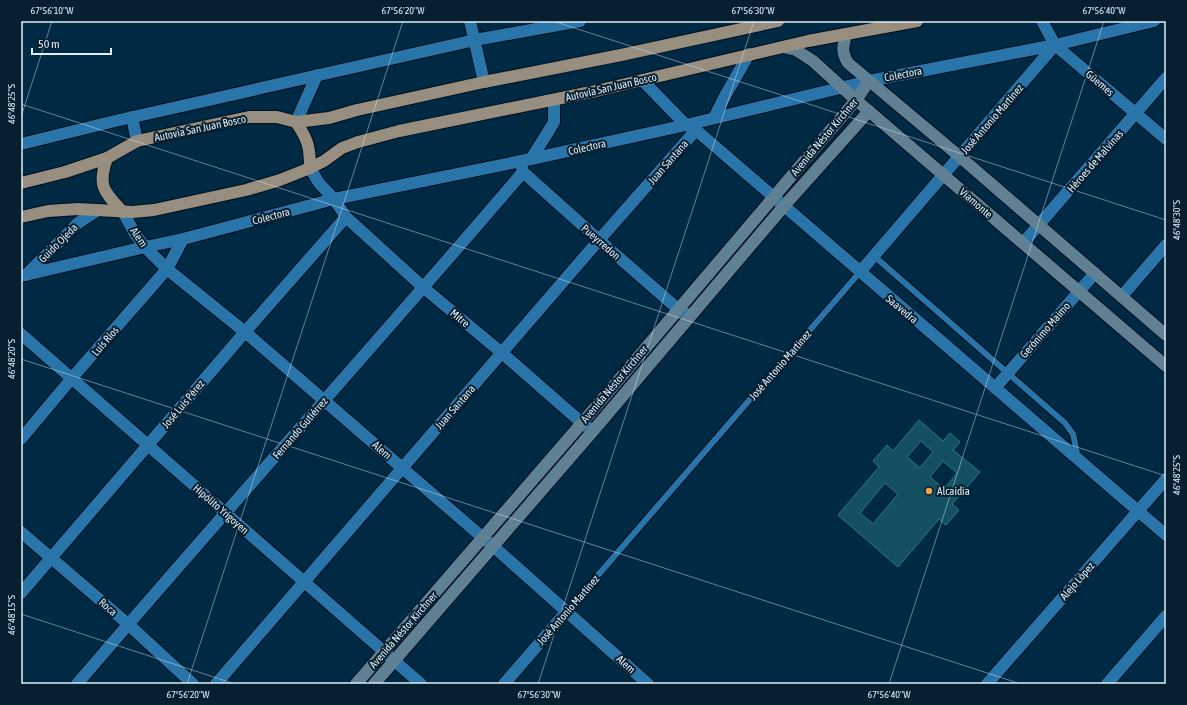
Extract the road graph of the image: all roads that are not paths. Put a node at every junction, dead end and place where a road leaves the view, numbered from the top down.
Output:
1 (470, 21) edge
2 (580, 21) edge
3 (778, 21) edge
4 (917, 21) edge
5 (1042, 21) edge
6 (1154, 21) edge
7 (846, 34) junction
8 (475, 40) junction
9 (1056, 45) junction
10 (782, 47) junction
11 (749, 54) junction
12 (317, 75) junction
13 (1166, 78) edge
14 (642, 80) junction
15 (868, 81) junction
16 (484, 82) junction
17 (842, 87) junction
18 (554, 100) junction
19 (856, 100) junction
20 (869, 111) junction
21 (1136, 113) junction
22 (132, 117) junction
23 (714, 118) junction
24 (296, 122) junction
25 (691, 128) junction
26 (1166, 139) edge
27 (137, 141) junction
28 (21, 144) edge
29 (960, 156) junction
30 (107, 158) junction
31 (525, 164) junction
32 (310, 168) junction
33 (944, 175) junction
34 (21, 184) edge
35 (774, 196) junction
36 (334, 199) junction
37 (784, 206) junction
38 (98, 210) junction
39 (123, 212) junction
40 (21, 217) edge
41 (346, 217) junction
42 (1039, 225) junction
43 (183, 239) junction
44 (599, 240) junction
45 (1023, 243) junction
46 (1166, 245) edge
47 (145, 247) junction
48 (874, 256) junction
49 (167, 269) junction
50 (860, 272) junction
51 (1095, 273) junction
52 (22, 277) edge
53 (424, 288) junction
54 (1079, 291) junction
55 (1122, 296) junction
56 (678, 309) junction
57 (690, 316) junction
58 (244, 332) junction
59 (21, 334) edge
60 (1166, 335) edge
61 (502, 353) junction
62 (1166, 366) edge
63 (1008, 373) junction
64 (72, 378) junction
65 (995, 388) junction
66 (324, 400) junction
67 (582, 423) junction
68 (593, 431) junction
69 (21, 439) edge
70 (148, 445) junction
71 (1079, 460) junction
72 (402, 468) junction
73 (1166, 479) edge
74 (1138, 511) junction
75 (225, 514) junction
76 (21, 532) edge
77 (1166, 535) edge
78 (482, 537) junction
79 (493, 546) junction
80 (51, 558) junction
81 (304, 581) junction
82 (21, 592) edge
83 (567, 611) junction
84 (1166, 616) edge
85 (128, 624) junction
86 (384, 652) junction
87 (394, 660) junction
88 (644, 683) edge
89 (77, 684) edge
90 (193, 684) edge
91 (216, 684) edge
92 (356, 684) edge
93 (374, 684) edge
94 (421, 684) edge
95 (504, 684) edge
96 (987, 684) edge
97 (1108, 684) edge

1 - 8 street
2 - 8 street
3 - 16 main road, Autovía San Juan Bosco
4 - 7 main road, Autovía San Juan Bosco
5 - 9 street, Güemes
6 - 9 street, Colectora
7 - 10 main road, Autovía San Juan Bosco
7 - 15 street
8 - 12 street
8 - 16 street
9 - 15 street, Colectora
9 - 21 street, Güemes
9 - 29 street, José Antonio Martinez
10 - 11 main road, Autovía San Juan Bosco
10 - 17 street, Viamonte
11 - 14 main road, Autovía San Juan Bosco
11 - 23 street
12 - 22 street
12 - 24 street
13 - 21 street, Héroes de Malvinas
14 - 18 main road, Autovía San Juan Bosco
14 - 25 street, Saavedra
15 - 17 street, Colectora
15 - 19 street, Avenida Néstor Kirchner
15 - 29 street
16 - 24 main road, Autovía San Juan Bosco
17 - 19 street, Viamonte
17 - 23 street, Colectora
18 - 31 street, Fernando Gutiérrez
18 - 32 main road, Autovía San Juan Bosco
19 - 20 street, Viamonte
19 - 35 street, Avenida Néstor Kirchner
20 - 33 street, Viamonte
20 - 37 street, Avenida Néstor Kirchner
21 - 26 street, Güemes
21 - 42 street, Héroes de Malvinas
22 - 27 street
22 - 28 street
23 - 25 street, Colectora
24 - 27 main road, Autovía San Juan Bosco
24 - 32 main road
25 - 31 street, Colectora
25 - 35 street, Saavedra
25 - 44 street, Juan Santana
27 - 30 main road, Autovía San Juan Bosco
29 - 33 street, José Antonio Martinez
29 - 42 street
30 - 34 main road, Autovía San Juan Bosco
30 - 39 main road
31 - 36 street, Colectora
31 - 44 street, Pueyrredon
31 - 53 street, Fernando Gutiérrez
32 - 36 street, Mitre
32 - 39 main road, Autovía San Juan Bosco
33 - 45 street, Viamonte
33 - 48 street, José Antonio Martinez
35 - 37 street, Saavedra
35 - 56 street, Avenida Néstor Kirchner
36 - 41 street, Mitre
36 - 43 street, Colectora
37 - 50 street, Saavedra
37 - 57 street, Avenida Néstor Kirchner
38 - 39 main road, Autovía San Juan Bosco
38 - 40 main road, Autovía San Juan Bosco
38 - 52 street, Guido Ojeda
39 - 47 street, Alem
41 - 53 street, Mitre
41 - 58 street, José Luis Pérez
42 - 45 street, Héroes de Malvinas
42 - 51 street
43 - 47 street, Colectora
43 - 49 street, Luis Ríos
44 - 56 street, Pueyrredon
44 - 61 street, Juan Santana
45 - 54 street, Viamonte
46 - 55 street
47 - 49 street, Alem
47 - 52 street, Colectora
48 - 50 street, José Antonio Martinez
48 - 63 lane
49 - 58 street, Alem
49 - 64 street, Luis Ríos
50 - 65 street, Saavedra
50 - 83 lane, José Antonio Martinez
51 - 54 street, Gerónimo Maimo
51 - 55 street
53 - 61 street, Mitre
53 - 66 street, Fernando Gutiérrez
54 - 62 street, Viamonte
54 - 63 street, Gerónimo Maimo
55 - 60 street
56 - 57 street, Pueyrredon
56 - 67 street, Avenida Néstor Kirchner
57 - 68 street, Avenida Néstor Kirchner
58 - 66 street, Alem
58 - 70 street, José Luis Pérez
59 - 64 street, Hipólito Yrigoyen
61 - 67 street, Mitre
61 - 72 street, Juan Santana
63 - 65 street, Gerónimo Maimo
63 - 71 lane
64 - 69 street, Luis Ríos
64 - 70 street, Hipólito Yrigoyen
65 - 71 street, Saavedra
66 - 72 street, Alem
66 - 75 street, Fernando Gutiérrez
67 - 68 street, Mitre
67 - 78 street, Avenida Néstor Kirchner
68 - 79 street, Avenida Néstor Kirchner
70 - 75 street, Hipólito Yrigoyen
70 - 80 street, José Luis Pérez
71 - 74 street, Saavedra
72 - 78 street, Alem
72 - 81 street, Juan Santana
73 - 74 street, Alejo López
74 - 77 street, Saavedra
74 - 96 street, Alejo López
75 - 81 street, Hipólito Yrigoyen
75 - 85 street, Fernando Gutiérrez
76 - 80 street, Roca
78 - 79 street, Alem
78 - 86 street, Avenida Néstor Kirchner
79 - 83 street, Alem
79 - 87 street, Avenida Néstor Kirchner
80 - 82 street, José Luis Pérez
80 - 85 street, Roca
81 - 86 street, Hipólito Yrigoyen
81 - 91 street, Juan Santana
83 - 88 street, Alem
83 - 95 street, José Antonio Martinez
84 - 97 street
85 - 89 street, Fernando Gutiérrez
85 - 90 street, Roca
86 - 87 street, Hipólito Yrigoyen
86 - 92 street, Avenida Néstor Kirchner
87 - 93 street, Avenida Néstor Kirchner
87 - 94 street, Hipólito Yrigoyen

